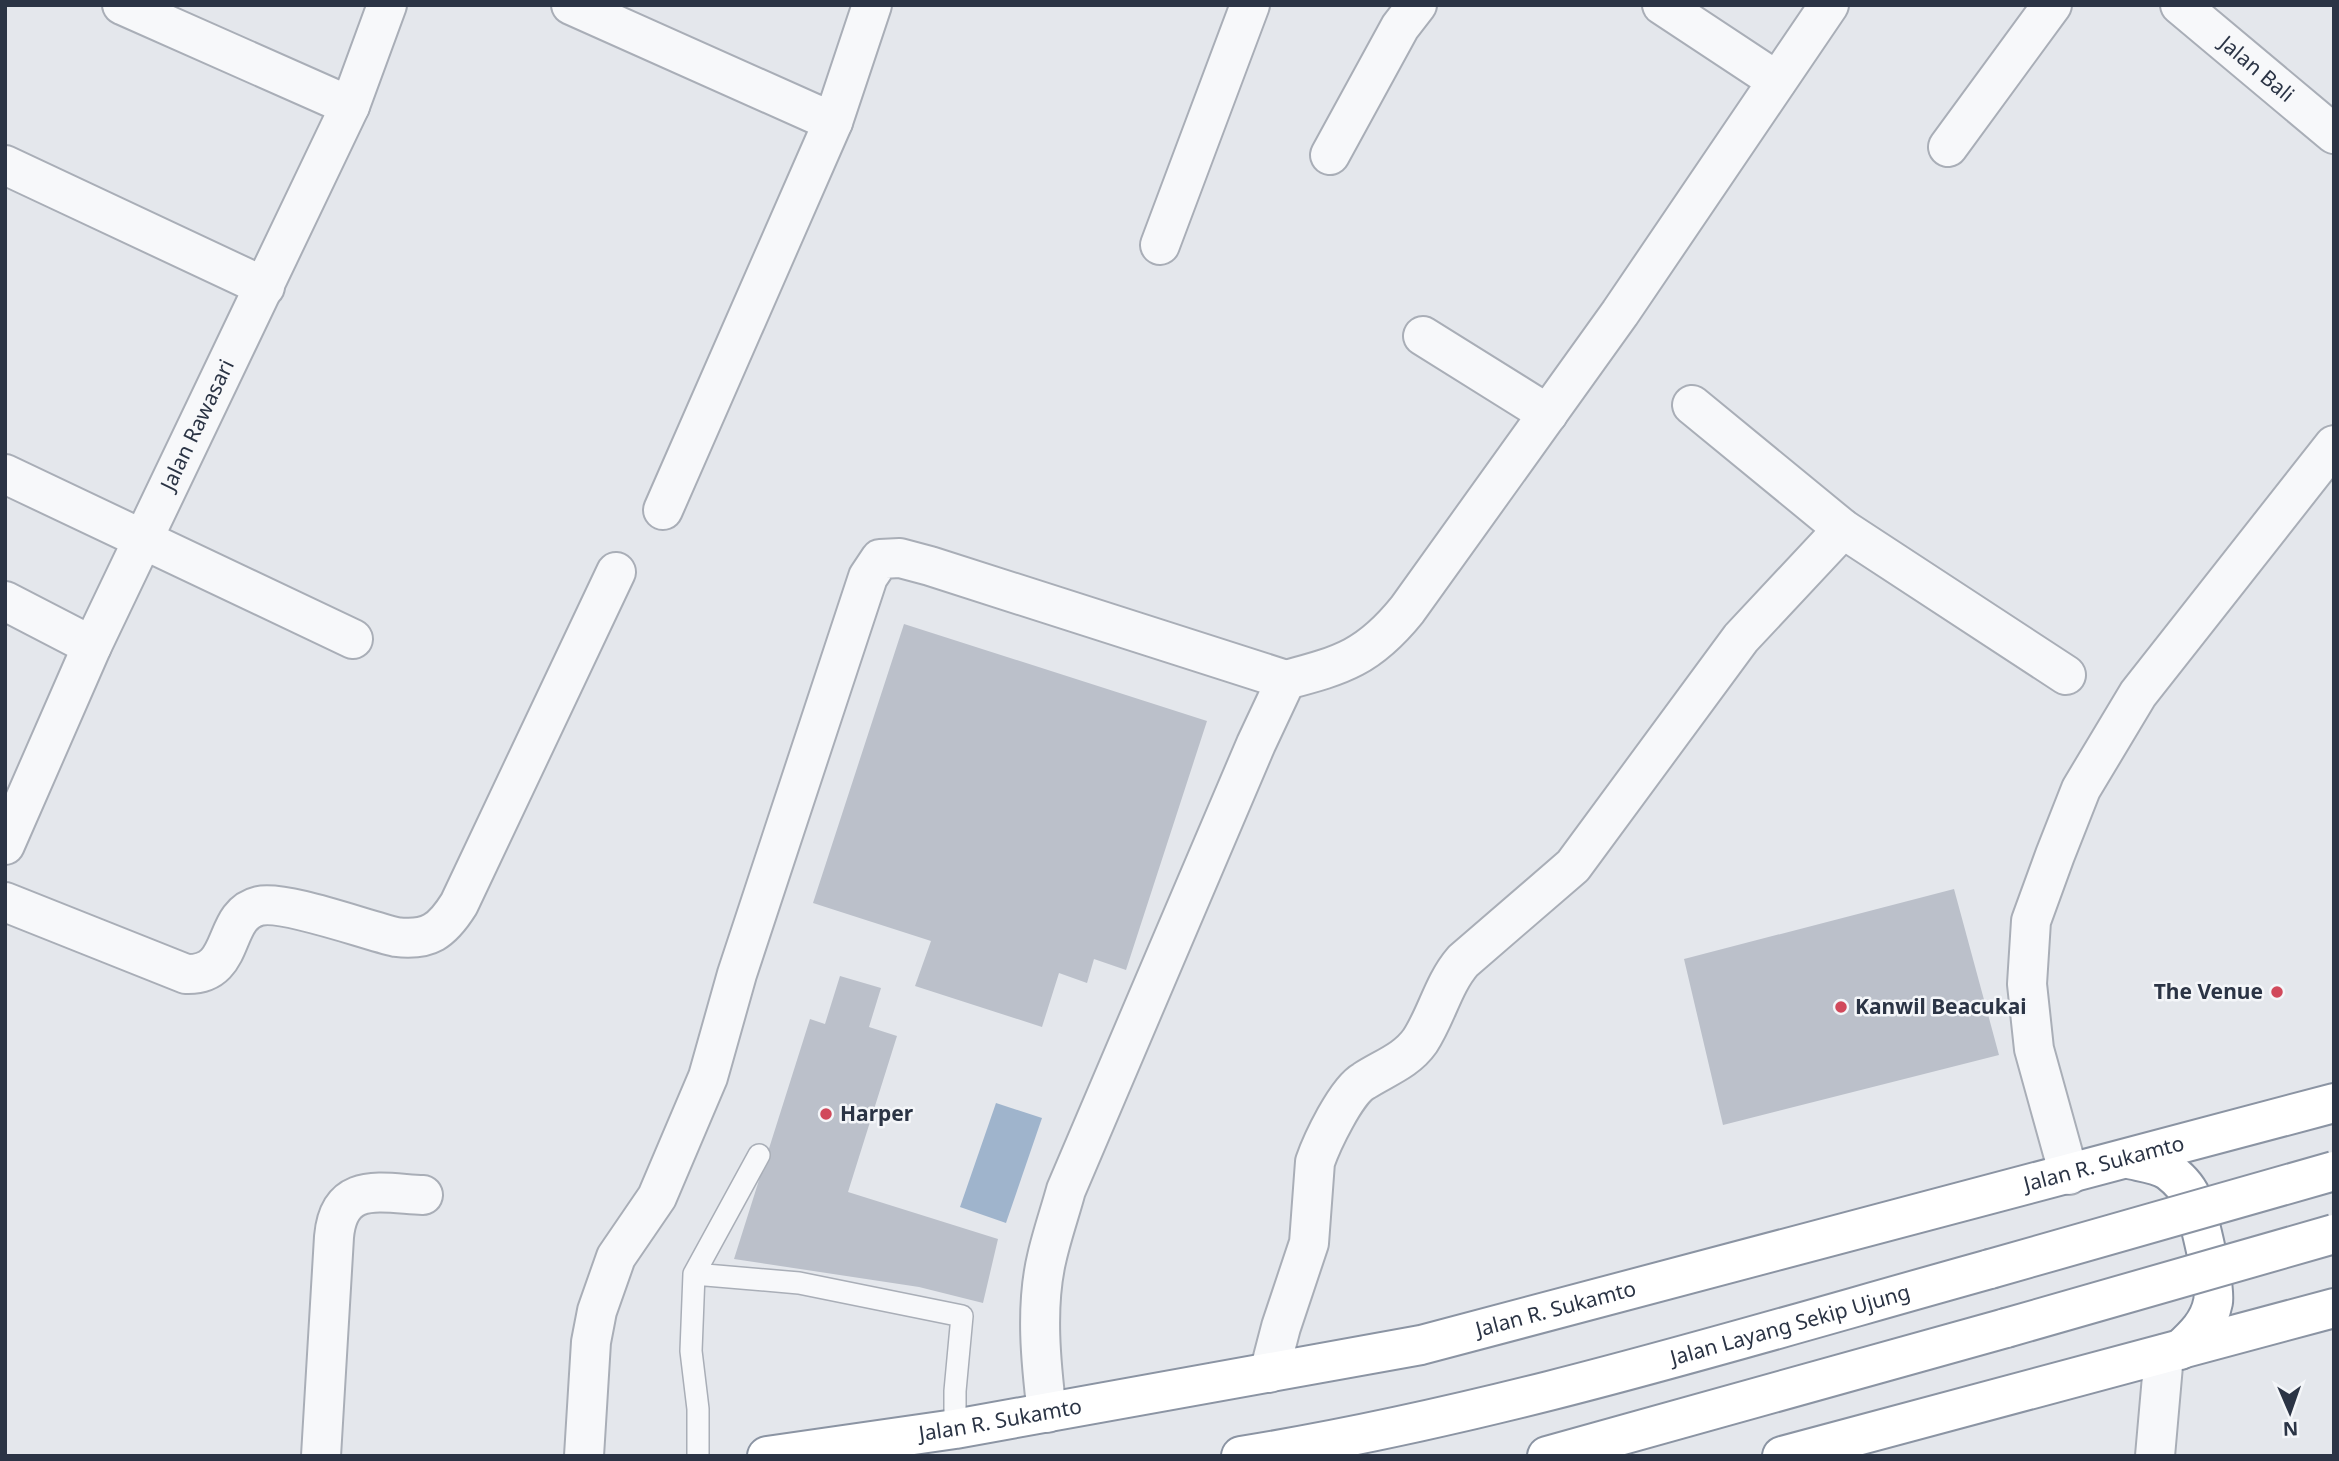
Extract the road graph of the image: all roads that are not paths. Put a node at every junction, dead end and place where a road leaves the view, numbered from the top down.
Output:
1 (122, 5) edge
2 (387, 5) edge
3 (571, 5) edge
4 (872, 5) edge
5 (1250, 5) edge
6 (1417, 5) edge
7 (1662, 5) edge
8 (1829, 5) edge
9 (2052, 5) edge
10 (2180, 5) edge
11 (1777, 81) junction
12 (350, 106) junction
13 (833, 122) junction
14 (2334, 134) edge
15 (1948, 147) dead end
16 (1330, 155) dead end
17 (5, 165) edge
18 (1160, 245) dead end
19 (265, 287) junction
20 (1423, 336) dead end
21 (1692, 405) dead end
22 (1548, 414) junction
23 (2334, 445) edge
24 (5, 474) edge
25 (663, 510) dead end
26 (1843, 529) junction
27 (143, 541) junction
28 (616, 572) dead end
29 (5, 601) edge
30 (352, 639) dead end
31 (92, 646) junction
32 (2066, 674) dead end
33 (1286, 680) junction
34 (5, 845) edge
35 (5, 902) edge
36 (2334, 1103) edge
37 (759, 1155) dead end
38 (2129, 1159) junction
39 (2334, 1171) edge
40 (2069, 1175) junction
41 (423, 1195) dead end
42 (2334, 1234) edge
43 (694, 1274) junction
44 (2334, 1308) edge
45 (2172, 1352) junction
46 (1269, 1373) junction
47 (1047, 1413) junction
48 (955, 1429) junction
49 (321, 1456) edge
50 (584, 1456) edge
51 (698, 1456) edge
52 (767, 1456) edge
53 (1241, 1456) edge
54 (1547, 1456) edge
55 (1782, 1456) edge
56 (2155, 1456) edge

1 - 12 street
2 - 12 street, Jalan Rawasari
3 - 13 street
4 - 13 street
5 - 18 street
6 - 16 street
7 - 11 street
8 - 11 street
9 - 15 street
10 - 14 street, Jalan Bali
11 - 22 street
12 - 19 street, Jalan Rawasari
13 - 25 street
17 - 19 street
19 - 27 street, Jalan Rawasari
20 - 22 street
21 - 26 street
22 - 33 street
23 - 40 street
24 - 27 street
26 - 32 street
26 - 46 street
27 - 30 street
27 - 31 street, Jalan Rawasari
28 - 35 street
29 - 31 street
31 - 34 street, Jalan Rawasari
33 - 47 street
33 - 50 street
36 - 38 highway, Jalan R. Sukamto
37 - 43 lane
38 - 40 highway, Jalan R. Sukamto
38 - 45 highway
39 - 53 highway, Jalan Layang Sekip Ujung, bridge
40 - 46 highway, Jalan R. Sukamto
41 - 49 street
42 - 54 highway, bridge
43 - 48 lane
43 - 51 lane
44 - 45 highway
45 - 55 highway
45 - 56 street
46 - 47 highway, Jalan R. Sukamto
47 - 48 highway, Jalan R. Sukamto
48 - 52 highway, Jalan R. Sukamto

